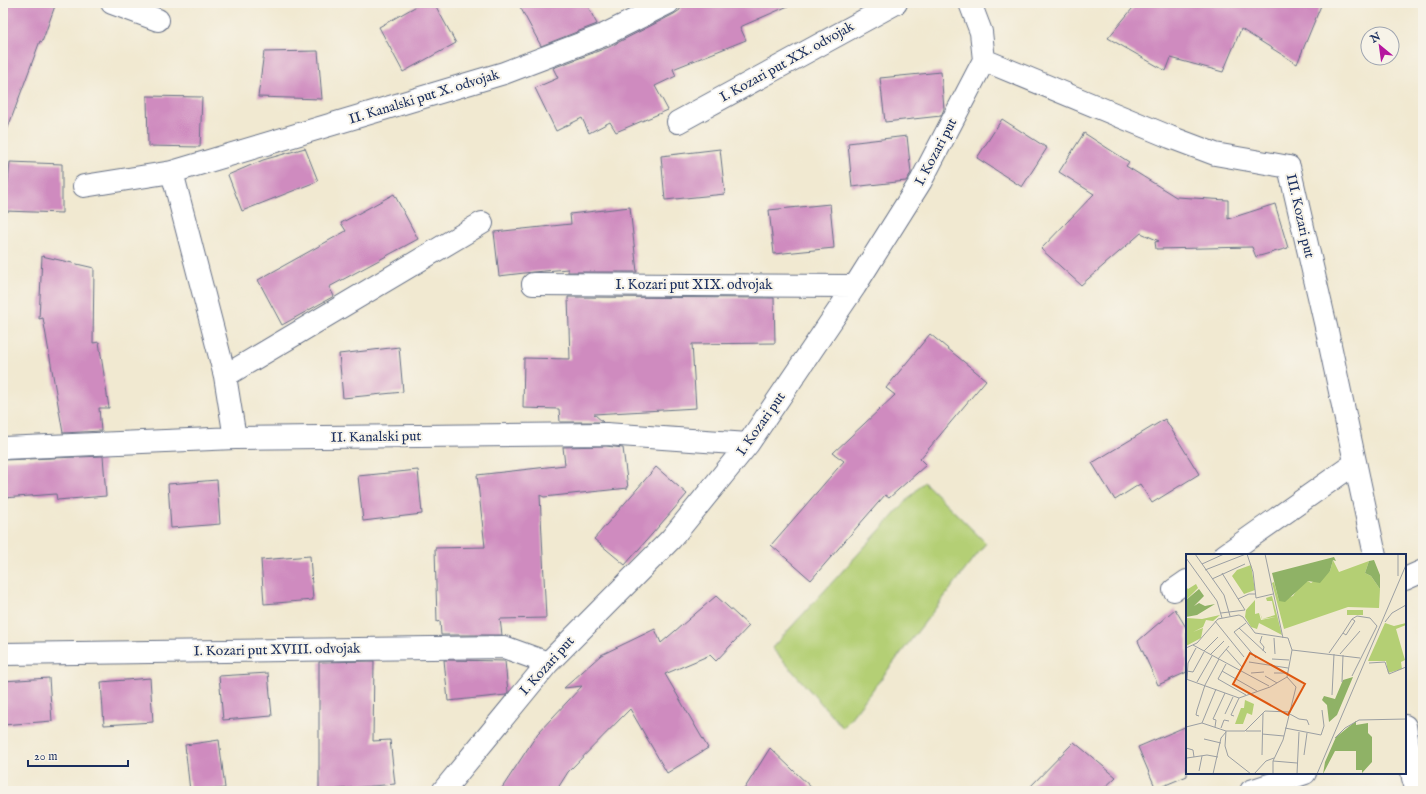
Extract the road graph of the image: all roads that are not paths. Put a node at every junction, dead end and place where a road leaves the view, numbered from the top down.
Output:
1 (112, 3) edge
2 (668, 3) edge
3 (896, 3) edge
4 (970, 3) edge
5 (158, 20) dead end
6 (984, 60) junction
7 (678, 122) dead end
8 (172, 172) junction
9 (84, 186) dead end
10 (482, 223) dead end
11 (533, 284) dead end
12 (855, 286) junction
13 (225, 376) junction
14 (235, 438) junction
15 (748, 444) junction
16 (3, 446) edge
17 (1354, 464) junction
18 (1226, 554) edge
19 (1375, 554) edge
20 (1423, 571) edge
21 (1406, 580) edge
22 (3, 654) edge
23 (548, 663) junction
24 (1406, 735) edge
25 (1417, 762) edge
26 (1302, 774) edge
27 (443, 791) edge
28 (1251, 791) edge
29 (1417, 791) edge

1 - 5 street
2 - 8 street, II. Kanalski put X. odvojak
3 - 7 street, I. Kozari put XX. odvojak
4 - 6 street
6 - 12 street, I. Kozari put
6 - 17 street, III. Kozari put
8 - 9 street, II. Kanalski put X. odvojak
8 - 13 street
10 - 13 street
11 - 12 street, I. Kozari put XIX. odvojak
12 - 15 street, I. Kozari put
13 - 14 street
14 - 15 street, II. Kanalski put
14 - 16 street, II. Kanalski put
15 - 23 street, I. Kozari put
17 - 18 street
17 - 19 street, III. Kozari put
20 - 21 street
22 - 23 street, I. Kozari put XVIII. odvojak
23 - 27 street, I. Kozari put
24 - 25 street
25 - 29 street
26 - 28 street

